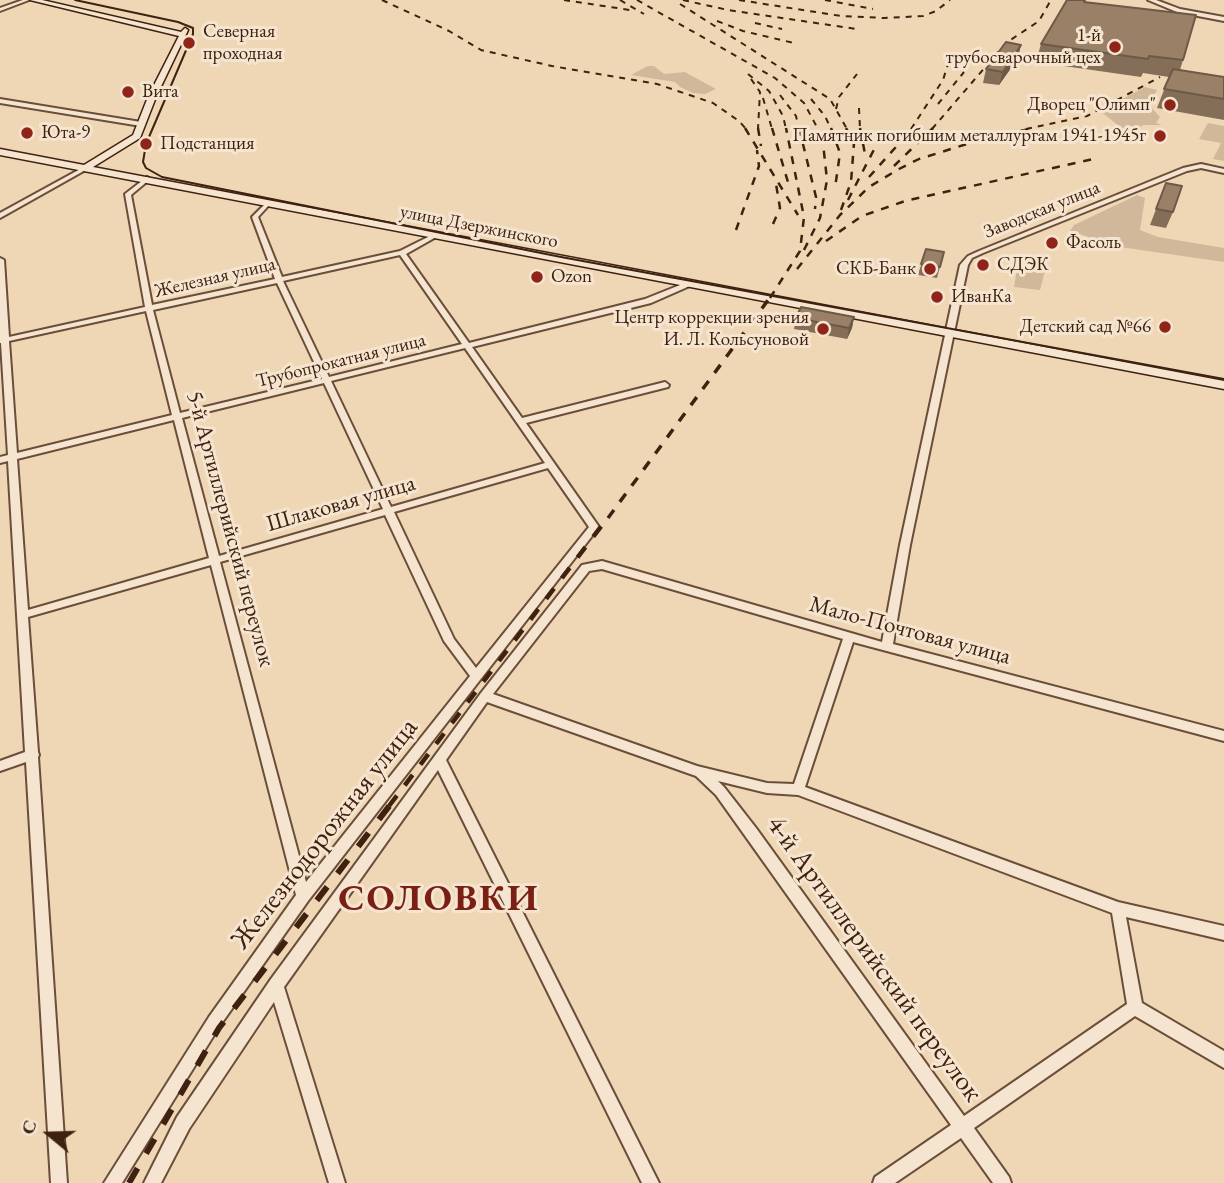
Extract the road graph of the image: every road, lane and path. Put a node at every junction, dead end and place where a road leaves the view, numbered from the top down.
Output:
1 (27, 0) edge
2 (33, 0) edge
3 (57, 0) edge
4 (1151, 0) edge
5 (0, 10) edge
6 (1224, 19) edge
7 (182, 32) junction
8 (0, 101) edge
9 (141, 124) junction
10 (137, 136) junction
11 (1, 153) edge
12 (1224, 165) edge
13 (1201, 166) junction
14 (86, 168) junction
15 (1224, 171) edge
16 (109, 172) junction
17 (147, 179) junction
18 (267, 204) junction
19 (0, 215) edge
20 (434, 236) junction
21 (402, 253) junction
22 (0, 260) edge
23 (279, 280) junction
24 (688, 285) junction
25 (149, 310) junction
26 (951, 335) junction
27 (2, 340) edge
28 (466, 347) junction
29 (327, 380) junction
30 (665, 385) dead end
31 (1224, 385) edge
32 (177, 417) junction
33 (519, 422) junction
34 (13, 457) junction
35 (0, 460) edge
36 (549, 465) junction
37 (389, 511) junction
38 (214, 561) junction
39 (586, 568) joint
40 (23, 615) junction
41 (849, 637) junction
42 (887, 648) junction
43 (477, 677) junction
44 (485, 696) junction
45 (1224, 736) edge
46 (33, 755) junction
47 (439, 759) junction
48 (0, 766) edge
49 (697, 771) junction
50 (798, 790) junction
51 (303, 896) junction
52 (1118, 909) junction
53 (1224, 933) edge
54 (276, 985) junction
55 (1135, 1007) junction
56 (1224, 1060) edge
57 (962, 1128) junction
58 (60, 1183) edge
59 (112, 1183) edge
60 (152, 1183) edge
61 (337, 1183) edge
62 (651, 1183) edge
63 (881, 1183) edge
64 (1003, 1183) edge

1 - 5 street
2 - 7 main road
3 - 7 main road
4 - 6 street
7 - 9 main road
8 - 9 street
9 - 10 main road
10 - 14 main road
10 - 16 main road
11 - 14 main road, улица Дзержинского
12 - 13 street
13 - 15 street
13 - 26 street, Заводская улица
14 - 16 main road, улица Дзержинского
14 - 19 street
16 - 17 main road, улица Дзержинского
17 - 18 main road, улица Дзержинского
17 - 25 street, 5-й Артиллерийский переулок
18 - 20 main road, улица Дзержинского
18 - 23 street
20 - 21 street, Железная улица
20 - 24 main road, улица Дзержинского
21 - 23 street, Железная улица
21 - 28 street
22 - 27 street
23 - 25 street, Железная улица
23 - 29 street
24 - 26 main road, улица Дзержинского
24 - 28 street, Трубопрокатная улица
25 - 27 street, Железная улица
25 - 32 street, 5-й Артиллерийский переулок
26 - 31 main road, улица Дзержинского
26 - 42 street
27 - 34 street
28 - 29 street, Трубопрокатная улица
28 - 33 street
29 - 32 street, Трубопрокатная улица
29 - 37 street
30 - 33 street
32 - 34 street, Трубопрокатная улица
32 - 38 street, 5-й Артиллерийский переулок
33 - 36 street
34 - 35 street, Трубопрокатная улица
34 - 40 street
36 - 37 street, Шлаковая улица
36 - 43 street, Железнодорожная улица
37 - 38 street, Шлаковая улица
37 - 43 street
38 - 40 street, Шлаковая улица
38 - 51 street, 5-й Артиллерийский переулок
39 - 41 street, Мало-Почтовая улица
39 - 44 street, Железнодорожная улица
40 - 46 street
41 - 42 street, Мало-Почтовая улица
41 - 50 street
42 - 45 street, Мало-Почтовая улица
43 - 51 street, Железнодорожная улица
44 - 47 street, Железнодорожная улица
44 - 49 street
46 - 48 street
46 - 58 street
47 - 54 street, Железнодорожная улица
47 - 62 street
49 - 50 street
49 - 57 street, 4-й Артиллерийский переулок
50 - 52 street
51 - 59 street, Железнодорожная улица
52 - 53 street
52 - 55 street
54 - 60 street, Железнодорожная улица
54 - 61 street
55 - 56 street
55 - 57 street
57 - 63 street
57 - 64 street, 4-й Артиллерийский переулок

